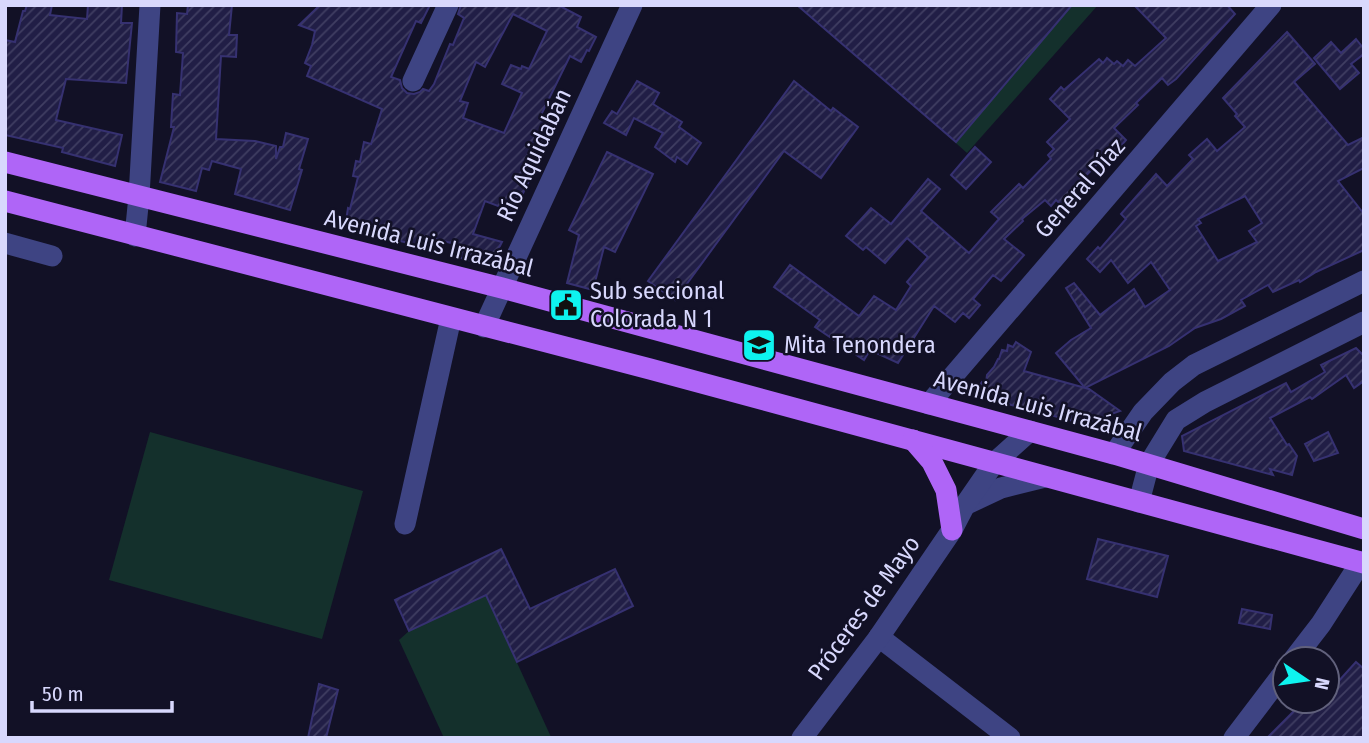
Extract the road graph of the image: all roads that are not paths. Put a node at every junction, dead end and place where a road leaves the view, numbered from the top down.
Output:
1 (150, 5) edge
2 (448, 5) edge
3 (632, 5) edge
4 (1271, 5) edge
5 (414, 81) dead end
6 (5, 162) edge
7 (139, 196) junction
8 (5, 201) edge
9 (135, 236) junction
10 (5, 243) edge
11 (52, 256) dead end
12 (1364, 281) edge
13 (502, 288) junction
14 (451, 318) junction
15 (1364, 322) edge
16 (484, 327) junction
17 (929, 404) junction
18 (1030, 431) junction
19 (913, 440) junction
20 (1114, 454) junction
21 (994, 463) junction
22 (1149, 464) junction
23 (1045, 477) junction
24 (1139, 502) junction
25 (965, 505) junction
26 (405, 524) dead end
27 (1364, 528) edge
28 (951, 530) junction
29 (1363, 562) edge
30 (879, 637) junction
31 (1305, 645) edge
32 (1271, 689) edge
33 (802, 738) edge
34 (1010, 738) edge
35 (1234, 738) edge

1 - 7 street
2 - 5 street
3 - 13 street, Río Aquidabán
4 - 17 street, General Díaz
6 - 7 main road, Avenida Luis Irrazábal
7 - 9 street
7 - 13 main road, Avenida Luis Irrazábal
8 - 9 main road
9 - 14 main road
10 - 11 street
12 - 20 street
13 - 16 street, Río Aquidabán
13 - 17 main road, Avenida Luis Irrazábal
14 - 16 main road
14 - 26 street
15 - 22 street
16 - 19 main road
17 - 18 main road, Avenida Luis Irrazábal
18 - 20 main road, Avenida Luis Irrazábal
18 - 21 street, Próceres de Mayo
19 - 21 main road
19 - 28 main road
20 - 22 main road, Avenida Luis Irrazábal
21 - 23 main road
21 - 25 street, Próceres de Mayo
22 - 24 street
22 - 27 main road, Avenida Luis Irrazábal
23 - 24 main road
23 - 25 street
24 - 29 main road
25 - 28 street, Próceres de Mayo
28 - 30 street, Próceres de Mayo
29 - 31 street
30 - 33 street, Próceres de Mayo
30 - 34 street
32 - 35 street

